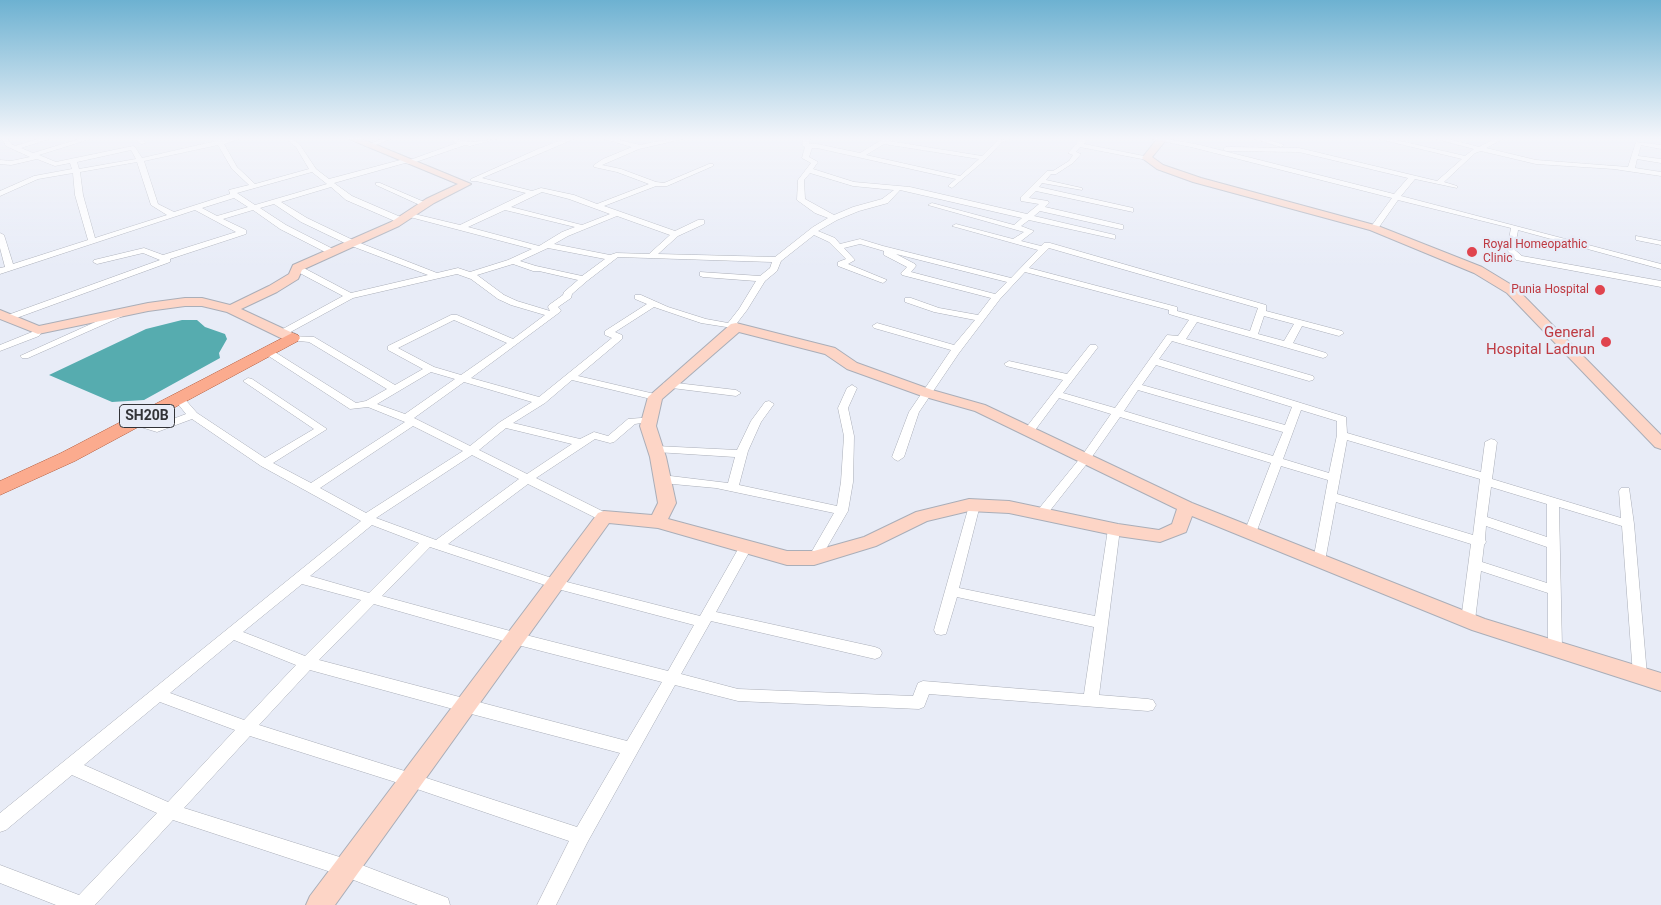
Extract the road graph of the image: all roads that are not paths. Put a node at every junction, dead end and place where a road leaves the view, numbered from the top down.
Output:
1 (27, 181) edge
2 (77, 181) edge
3 (147, 181) edge
4 (249, 181) edge
5 (272, 181) edge
6 (327, 181) edge
7 (340, 181) edge
8 (648, 181) edge
9 (674, 181) edge
10 (801, 181) edge
11 (844, 181) edge
12 (957, 181) edge
13 (1041, 181) edge
14 (1042, 181) edge
15 (1203, 181) edge
16 (1333, 181) edge
17 (1409, 181) edge
18 (1431, 181) edge
19 (471, 182) joint
20 (1439, 183) joint
21 (0, 184) edge
22 (330, 184) junction
23 (378, 184) dead end
24 (655, 184) junction
25 (254, 186) junction
26 (952, 186) dead end
27 (1455, 186) dead end
28 (899, 188) junction
29 (1034, 188) junction
30 (1080, 189) dead end
31 (3, 192) edge
32 (533, 193) junction
33 (235, 195) junction
34 (1396, 197) junction
35 (274, 201) junction
36 (426, 204) junction
37 (932, 205) dead end
38 (503, 207) junction
39 (596, 207) junction
40 (196, 208) junction
41 (253, 208) junction
42 (1039, 208) junction
43 (1130, 210) dead end
44 (616, 214) junction
45 (172, 215) junction
46 (405, 217) junction
47 (1028, 217) junction
48 (218, 218) junction
49 (834, 218) junction
50 (701, 222) dead end
51 (956, 226) dead end
52 (583, 227) junction
53 (1016, 227) junction
54 (1120, 227) dead end
55 (1515, 227) junction
56 (461, 228) junction
57 (1374, 228) junction
58 (814, 232) junction
59 (676, 234) junction
60 (0, 235) edge
61 (1112, 237) dead end
62 (1639, 238) dead end
63 (92, 241) junction
64 (1015, 241) junction
65 (352, 243) junction
66 (1661, 243) edge
67 (543, 247) junction
68 (838, 247) junction
69 (880, 248) junction
70 (1043, 249) junction
71 (332, 252) junction
72 (650, 257) junction
73 (164, 258) junction
74 (612, 258) junction
75 (777, 260) junction
76 (513, 261) junction
77 (97, 262) dead end
78 (1661, 266) edge
79 (10, 268) junction
80 (297, 268) junction
81 (1024, 270) junction
82 (0, 271) edge
83 (702, 274) dead end
84 (437, 276) junction
85 (470, 276) junction
86 (584, 279) junction
87 (762, 279) junction
88 (883, 280) dead end
89 (1013, 281) junction
90 (1661, 284) edge
91 (350, 296) junction
92 (638, 296) dead end
93 (998, 297) junction
94 (908, 300) dead end
95 (653, 304) junction
96 (231, 309) junction
97 (126, 312) junction
98 (1261, 312) junction
99 (551, 314) junction
100 (2, 316) edge
101 (981, 318) junction
102 (1195, 319) junction
103 (1299, 322) junction
104 (878, 326) dead end
105 (736, 327) junction
106 (38, 330) junction
107 (1339, 333) dead end
108 (287, 335) junction
109 (1253, 335) junction
110 (1180, 340) junction
111 (514, 343) junction
112 (1287, 345) junction
113 (1093, 346) dead end
114 (0, 348) edge
115 (956, 349) junction
116 (267, 351) junction
117 (1323, 355) dead end
118 (25, 356) dead end
119 (1154, 361) junction
120 (1009, 364) dead end
121 (430, 369) junction
122 (570, 377) junction
123 (463, 378) junction
124 (1069, 378) junction
125 (1309, 378) dead end
126 (248, 381) dead end
127 (668, 386) junction
128 (1137, 387) junction
129 (852, 388) dead end
130 (394, 389) junction
131 (736, 393) dead end
132 (927, 393) junction
133 (1057, 394) junction
134 (655, 397) junction
135 (179, 399) junction
136 (541, 401) junction
137 (369, 404) junction
138 (769, 404) dead end
139 (1298, 405) junction
140 (1119, 413) junction
141 (193, 415) junction
142 (650, 419) junction
143 (409, 420) junction
144 (135, 422) junction
145 (504, 424) junction
146 (1289, 430) junction
147 (1029, 431) junction
148 (1342, 435) junction
149 (1491, 442) dead end
150 (581, 443) junction
151 (1661, 444) edge
152 (656, 449) junction
153 (472, 450) junction
154 (741, 454) junction
155 (898, 457) dead end
156 (1085, 459) junction
157 (1278, 461) junction
158 (265, 463) junction
159 (528, 478) junction
160 (1334, 478) junction
161 (662, 479) junction
162 (1486, 479) junction
163 (733, 487) junction
164 (311, 488) junction
165 (0, 490) edge
166 (1625, 491) dead end
167 (1331, 496) junction
168 (1553, 502) junction
169 (974, 505) junction
170 (1186, 507) junction
171 (842, 511) junction
172 (1041, 514) junction
173 (604, 517) junction
174 (369, 519) junction
175 (1482, 520) junction
176 (658, 522) junction
177 (1628, 524) junction
178 (1114, 529) junction
179 (1250, 533) junction
180 (1480, 542) junction
181 (433, 543) junction
182 (1553, 544) junction
183 (746, 547) junction
184 (814, 558) junction
185 (1320, 562) junction
186 (1476, 565) junction
187 (299, 578) junction
188 (554, 583) junction
189 (1554, 590) junction
190 (952, 591) junction
191 (371, 599) junction
192 (706, 618) junction
193 (1468, 620) junction
194 (1102, 623) junction
195 (941, 630) dead end
196 (231, 633) junction
197 (514, 638) junction
198 (1554, 648) junction
199 (875, 652) dead end
200 (307, 662) junction
201 (1640, 675) junction
202 (671, 680) junction
203 (1661, 682) edge
204 (156, 694) junction
205 (1091, 701) junction
206 (1148, 705) dead end
207 (464, 706) junction
208 (246, 728) junction
209 (632, 749) junction
210 (70, 766) junction
211 (411, 780) junction
212 (170, 811) junction
213 (0, 824) edge
214 (582, 838) junction
215 (346, 868) junction
216 (0, 874) edge
217 (81, 905) edge
218 (319, 905) edge
219 (441, 905) edge
220 (546, 905) edge

1 - 31 street
2 - 63 street
3 - 45 street
4 - 25 street
5 - 25 street
6 - 22 street
7 - 22 street
8 - 24 street
9 - 24 street
10 - 49 street
11 - 28 street
12 - 26 street
13 - 29 street
14 - 30 street
15 - 57 street
16 - 34 street
17 - 34 street
18 - 20 street
19 - 32 street
19 - 36 street
20 - 27 street
21 - 31 street
22 - 35 street
22 - 46 street
23 - 36 street
24 - 39 street
25 - 33 street
28 - 47 street
28 - 49 street
29 - 42 street
29 - 43 street
32 - 38 street
32 - 39 street
33 - 40 street
33 - 41 street
34 - 55 street
34 - 57 street
35 - 41 street
35 - 65 street
36 - 46 street
37 - 53 street
38 - 52 street
38 - 56 street
39 - 44 street
40 - 45 street
40 - 48 street
41 - 48 street
41 - 71 street
42 - 47 street
42 - 54 street
44 - 52 street
44 - 59 street
45 - 63 street
46 - 56 street
46 - 65 street
47 - 53 street
47 - 61 street
48 - 73 street
49 - 58 street
50 - 59 street
51 - 64 street
52 - 67 street
53 - 64 street
55 - 78 street
55 - 90 street
56 - 67 street
57 - 151 street
58 - 68 street
58 - 75 street
59 - 72 street
60 - 79 street
62 - 66 street
63 - 79 street
64 - 70 street
65 - 71 street
65 - 84 street
67 - 74 street
67 - 76 street
68 - 69 street
68 - 88 street
69 - 89 street
69 - 93 street
70 - 81 street
70 - 98 street
71 - 80 street
72 - 74 street
72 - 75 street
73 - 77 street
73 - 100 street
74 - 86 street
75 - 87 street
76 - 85 street
76 - 86 street
79 - 82 street
80 - 91 street
80 - 96 street
81 - 89 street
81 - 102 street
83 - 87 street
84 - 85 street
84 - 91 street
85 - 99 street
86 - 99 street
87 - 105 street
89 - 93 street
91 - 108 street
92 - 95 street
93 - 101 street
94 - 101 street
95 - 105 street
95 - 122 street
96 - 97 street
96 - 108 street
97 - 106 street
97 - 118 street
98 - 103 street
98 - 109 street
99 - 111 street
100 - 106 street
101 - 115 street
102 - 109 street
102 - 110 street
103 - 107 street
103 - 112 street
104 - 115 street
105 - 127 street
105 - 132 street
106 - 114 street
108 - 116 main road, SH20B
108 - 130 street
109 - 112 street
110 - 119 street
110 - 125 street
111 - 121 street
111 - 123 street
112 - 117 street
113 - 124 street
115 - 132 street
116 - 135 main road, SH20B
116 - 137 street
119 - 128 street
119 - 139 street
120 - 124 street
121 - 123 street
121 - 130 street
122 - 134 street
122 - 136 street
123 - 136 street
123 - 143 street
124 - 133 street
126 - 158 street
127 - 131 street
127 - 134 street
128 - 140 street
128 - 146 street
129 - 171 street
130 - 137 street
132 - 147 street
132 - 155 street
133 - 140 street
133 - 147 street
134 - 142 street
135 - 141 street
135 - 144 main road, SH20B
136 - 145 street
137 - 143 street
138 - 154 street
139 - 146 street
139 - 148 street
140 - 156 street
140 - 157 street
141 - 144 street
141 - 158 street
142 - 150 street
142 - 152 street
143 - 153 street
143 - 164 street
144 - 165 main road, SH20B
145 - 150 street
145 - 153 street
146 - 157 street
147 - 156 street
148 - 160 street
148 - 162 street
149 - 162 street
150 - 159 street
152 - 154 street
152 - 161 street
153 - 159 street
153 - 174 street
154 - 163 street
156 - 170 street
156 - 172 street
157 - 160 street
157 - 179 street
158 - 164 street
159 - 173 street
159 - 181 street
160 - 167 street
161 - 163 street
161 - 176 street
162 - 168 street
162 - 175 street
163 - 171 street
164 - 174 street
166 - 177 street
167 - 180 street
167 - 185 street
168 - 177 street
168 - 182 street
169 - 172 street
169 - 184 street
169 - 190 street
170 - 178 street
170 - 179 street
171 - 184 street
172 - 178 street
173 - 176 street
173 - 188 street
174 - 181 street
174 - 187 street
175 - 180 street
175 - 182 street
176 - 183 street
177 - 201 street
178 - 194 street
179 - 185 street
180 - 186 street
181 - 188 street
181 - 191 street
182 - 189 street
183 - 184 street
183 - 192 street
185 - 193 street
186 - 189 street
186 - 193 street
187 - 191 street
187 - 196 street
188 - 192 street
188 - 197 street
189 - 198 street
190 - 194 street
190 - 195 street
191 - 197 street
191 - 200 street
192 - 199 street
192 - 202 street
193 - 198 street
194 - 205 street
196 - 200 street
196 - 204 street
197 - 202 street
197 - 207 street
198 - 201 street
200 - 207 street
200 - 208 street
201 - 203 street
202 - 205 street
202 - 209 street
204 - 208 street
204 - 210 street
205 - 206 street
207 - 209 street
207 - 211 street
208 - 211 street
208 - 212 street
209 - 214 street
210 - 212 street
210 - 213 street
211 - 214 street
211 - 215 street
212 - 215 street
212 - 217 street
214 - 220 street
215 - 218 street
215 - 219 street
216 - 217 street

